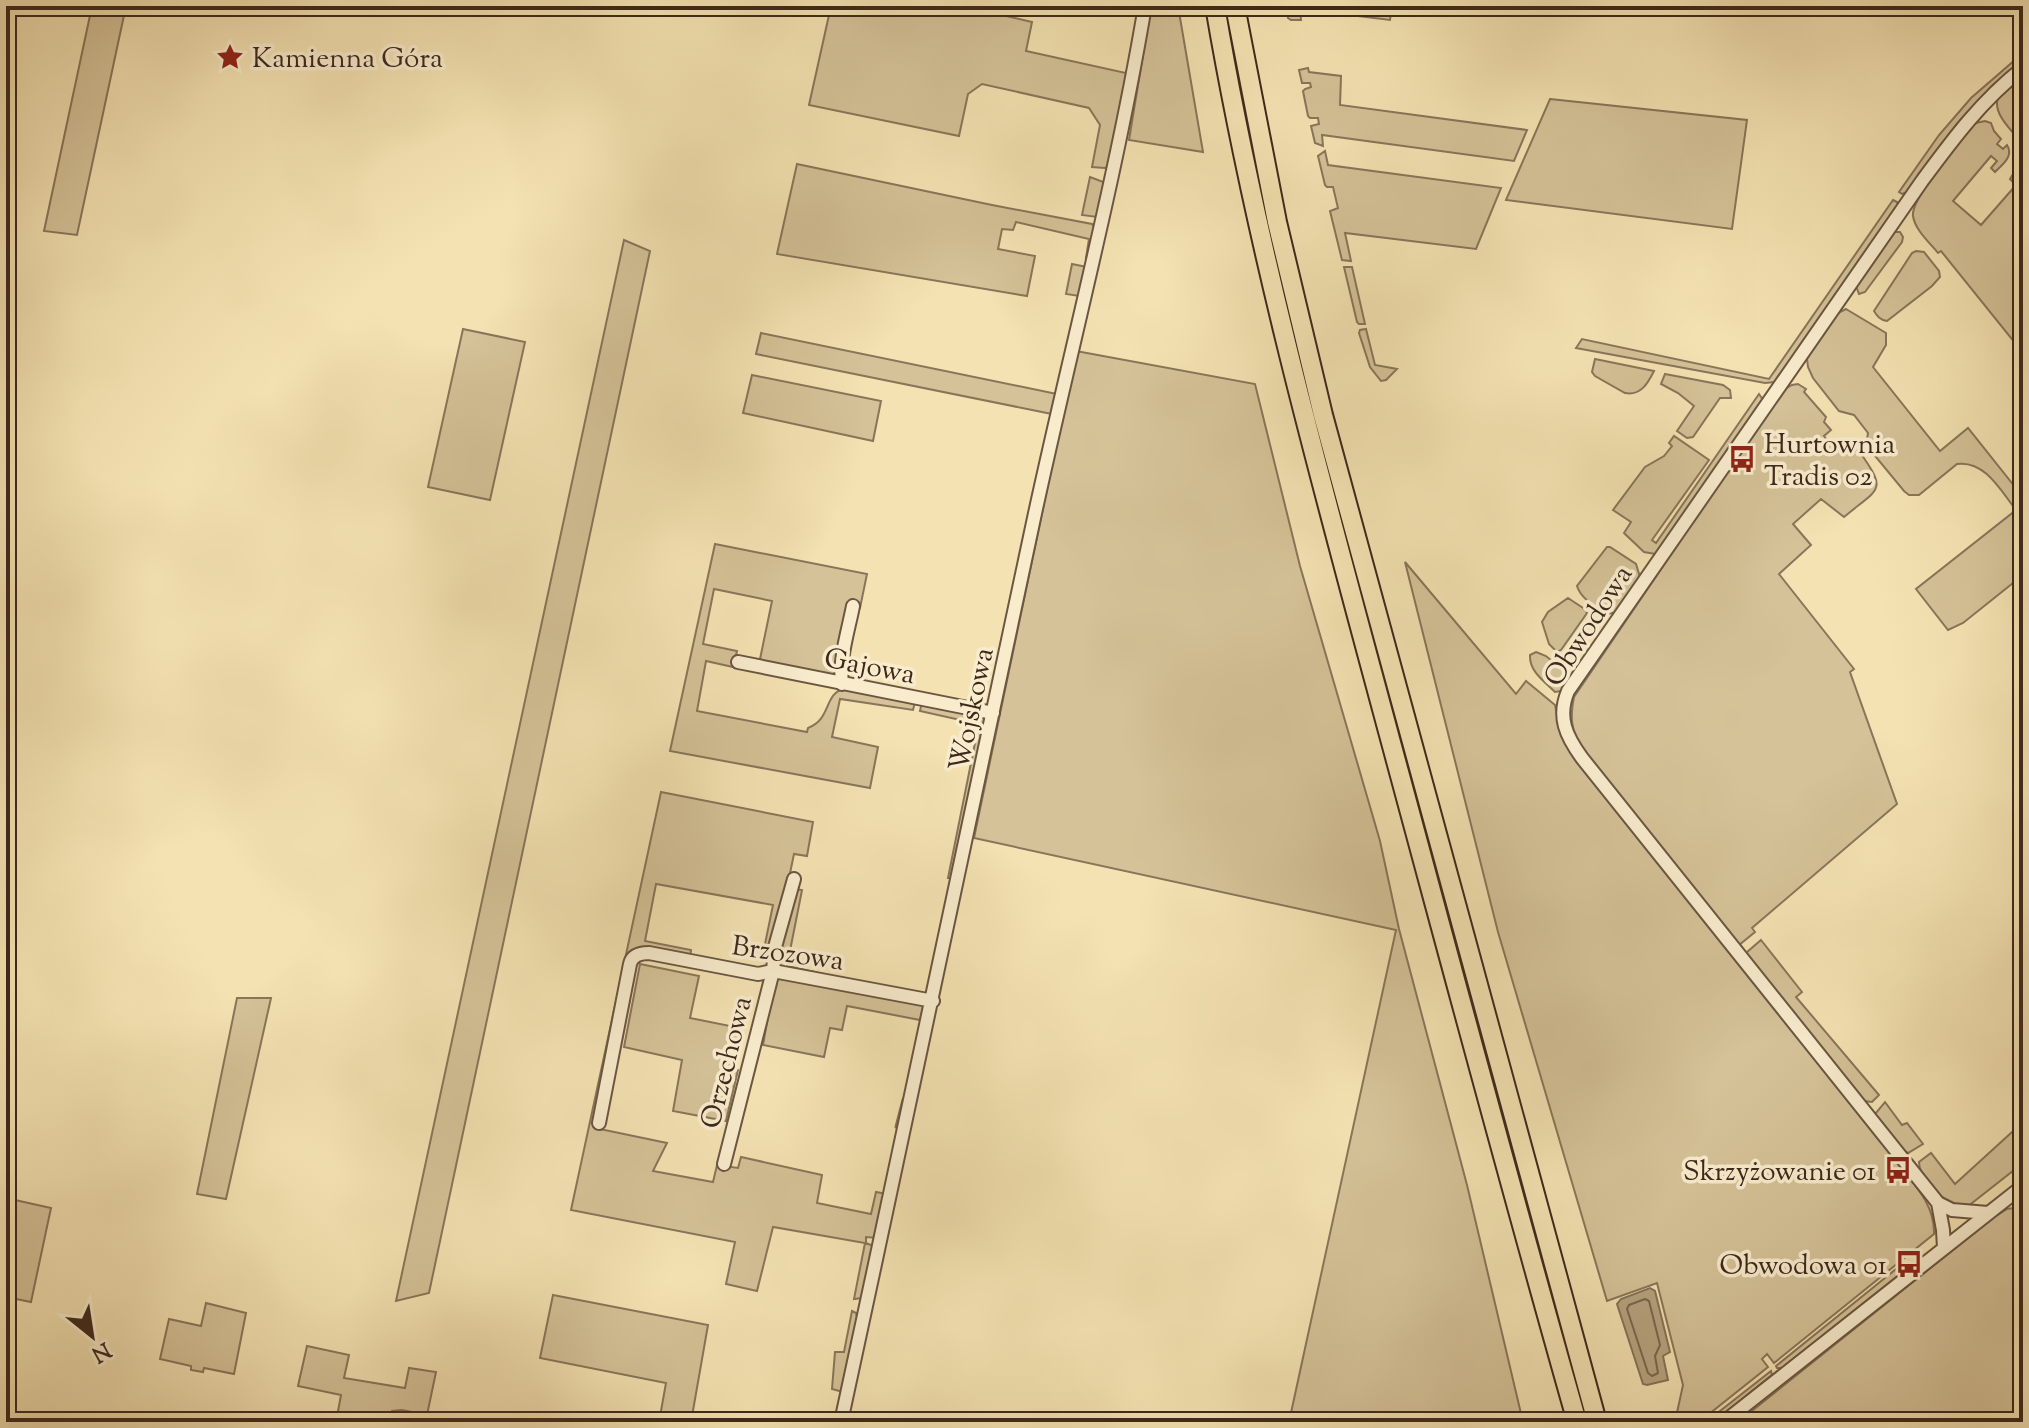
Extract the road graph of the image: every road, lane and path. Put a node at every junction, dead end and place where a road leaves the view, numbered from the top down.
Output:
1 (1145, 6) edge
2 (1215, 6) edge
3 (1235, 6) edge
4 (2023, 68) edge
5 (853, 606) dead end
6 (738, 662) dead end
7 (842, 684) junction
8 (993, 713) junction
9 (794, 879) dead end
10 (773, 971) junction
11 (933, 1001) junction
12 (599, 1123) dead end
13 (724, 1164) dead end
14 (2020, 1194) edge
15 (1938, 1203) junction
16 (1988, 1213) junction
17 (1944, 1248) junction
18 (841, 1422) edge
19 (1577, 1422) edge
20 (1597, 1422) edge
21 (1724, 1422) edge

1 - 8 street, Wojskowa
2 - 19 highway
3 - 20 highway
4 - 15 street, Obwodowa
5 - 7 street
6 - 7 street, Gajowa
7 - 8 street, Gajowa
8 - 11 street, Wojskowa
9 - 10 street, Orzechowa
10 - 11 street, Brzozowa
10 - 12 street, Brzozowa
10 - 13 street, Orzechowa
11 - 18 street, Wojskowa
14 - 16 street
15 - 16 street
15 - 17 street
16 - 17 street
17 - 21 street

